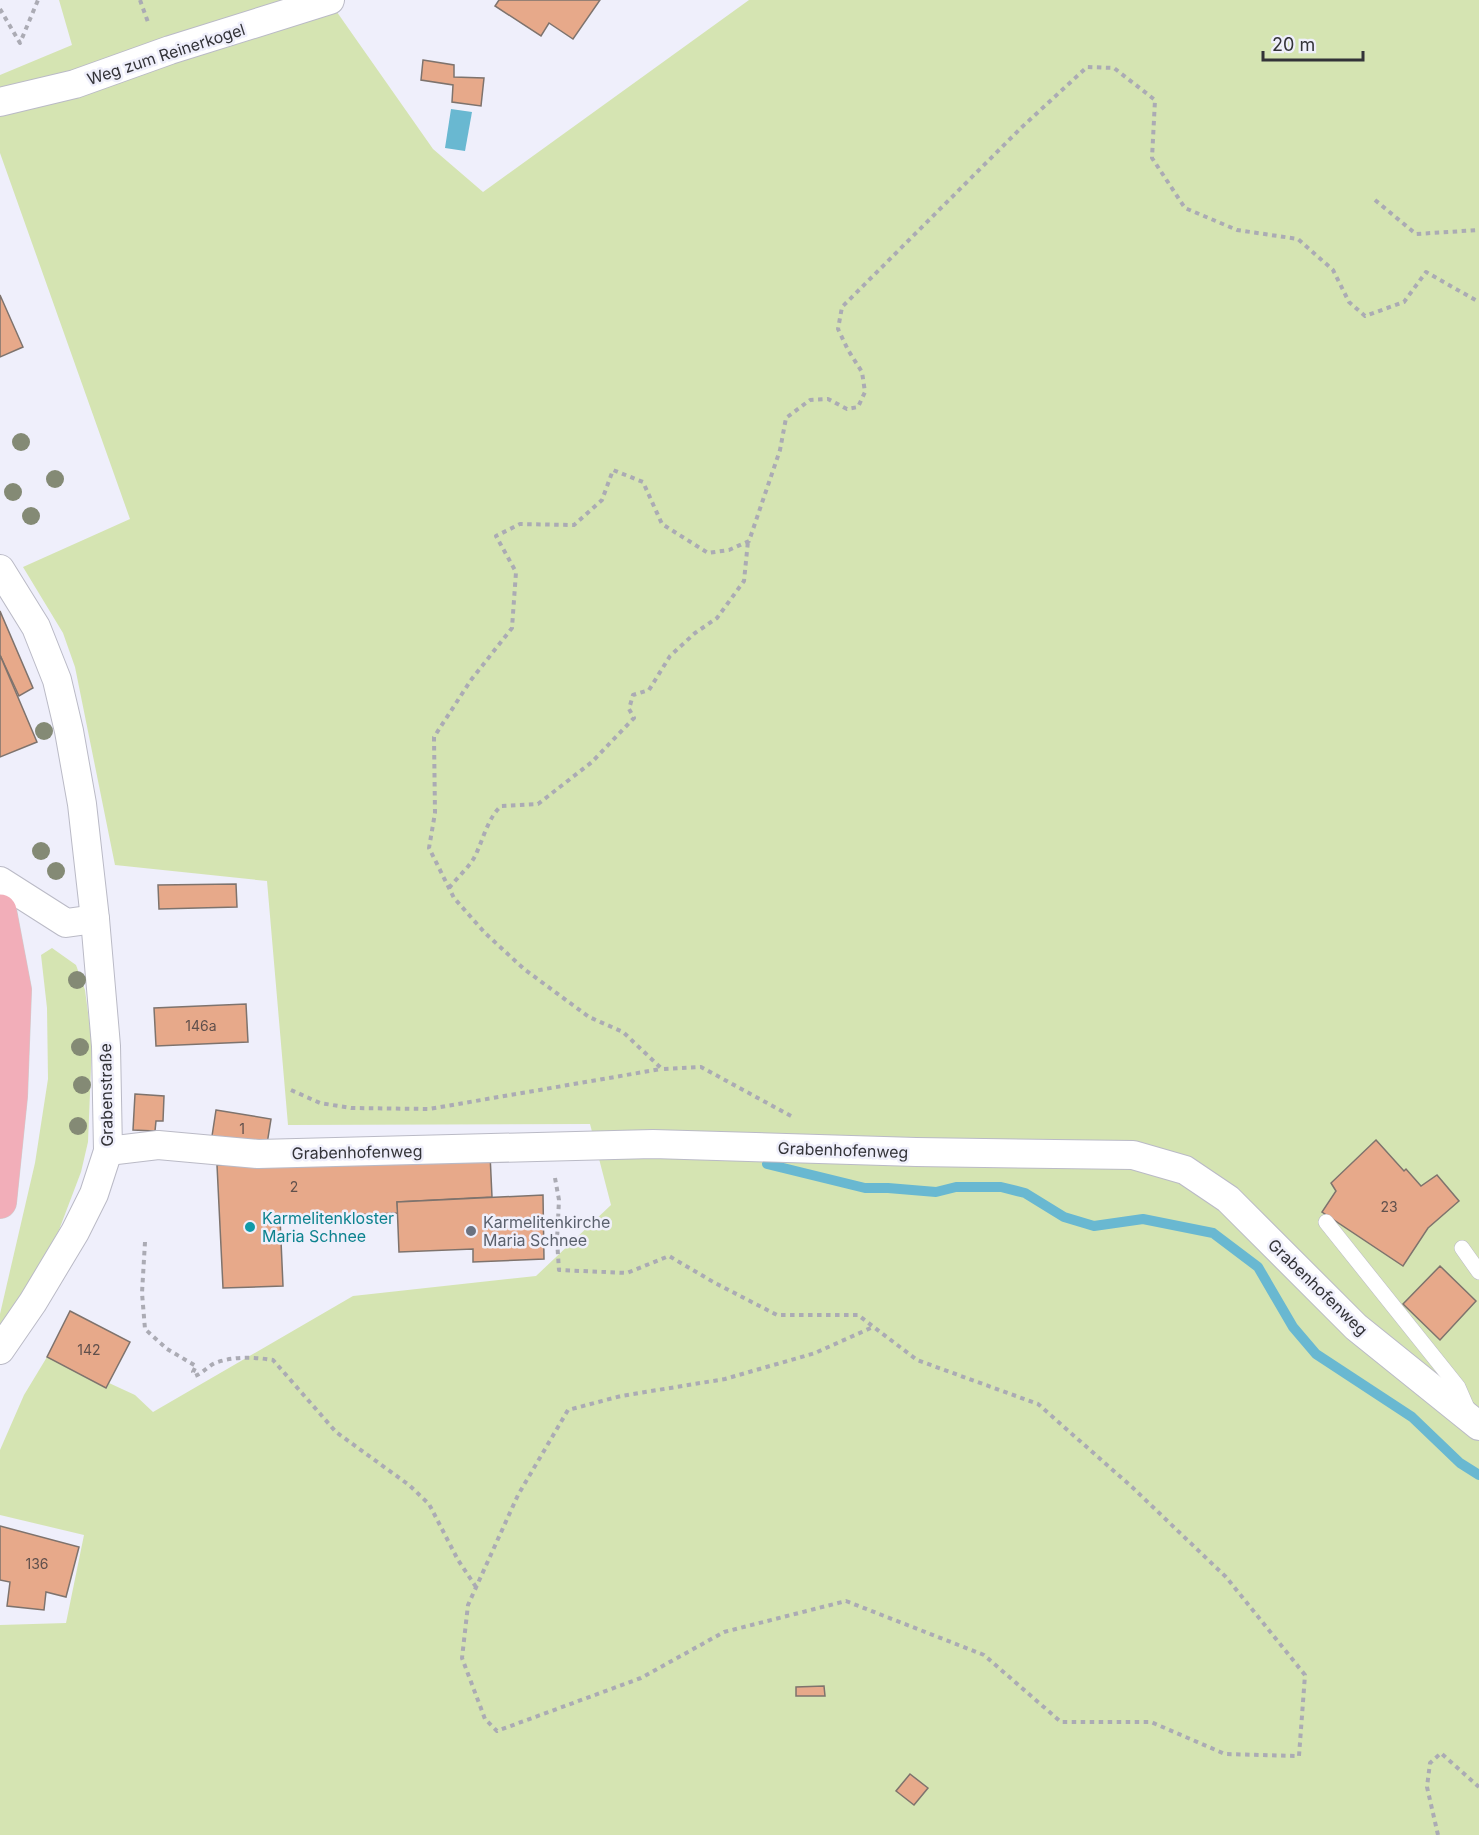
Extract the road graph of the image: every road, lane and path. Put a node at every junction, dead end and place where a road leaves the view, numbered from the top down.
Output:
1 (38, 0) edge
2 (330, 0) edge
3 (0, 9) edge
4 (0, 102) edge
5 (1375, 200) dead end
6 (1479, 230) edge
7 (1479, 302) edge
8 (749, 541) junction
9 (4, 581) edge
10 (0, 880) edge
11 (449, 888) junction
12 (0, 911) edge
13 (95, 920) junction
14 (662, 1069) junction
15 (291, 1090) dead end
16 (550, 1147) junction
17 (825, 1149) junction
18 (108, 1151) junction
19 (0, 1202) edge
20 (1326, 1222) dead end
21 (145, 1242) dead end
22 (1462, 1248) dead end
23 (1479, 1272) edge
24 (873, 1327) junction
25 (0, 1350) edge
26 (1476, 1423) edge
27 (476, 1588) junction
28 (1479, 1787) edge
29 (1438, 1835) edge

1 - 3 path
2 - 4 street, Weg zum Reinerkogel
5 - 6 path
7 - 8 path
8 - 11 path
8 - 11 path
9 - 13 street, Grabenstraße
10 - 13 street
11 - 14 path
12 - 19 main road
13 - 18 street, Grabenstraße
14 - 15 path
14 - 17 path
16 - 17 street, Grabenhofenweg
16 - 18 street, Grabenhofenweg
16 - 24 path
17 - 26 street, Grabenhofenweg
18 - 25 street, Grabenstraße
20 - 26 lane
21 - 27 path
22 - 23 lane
24 - 27 path
24 - 27 path
28 - 29 path

